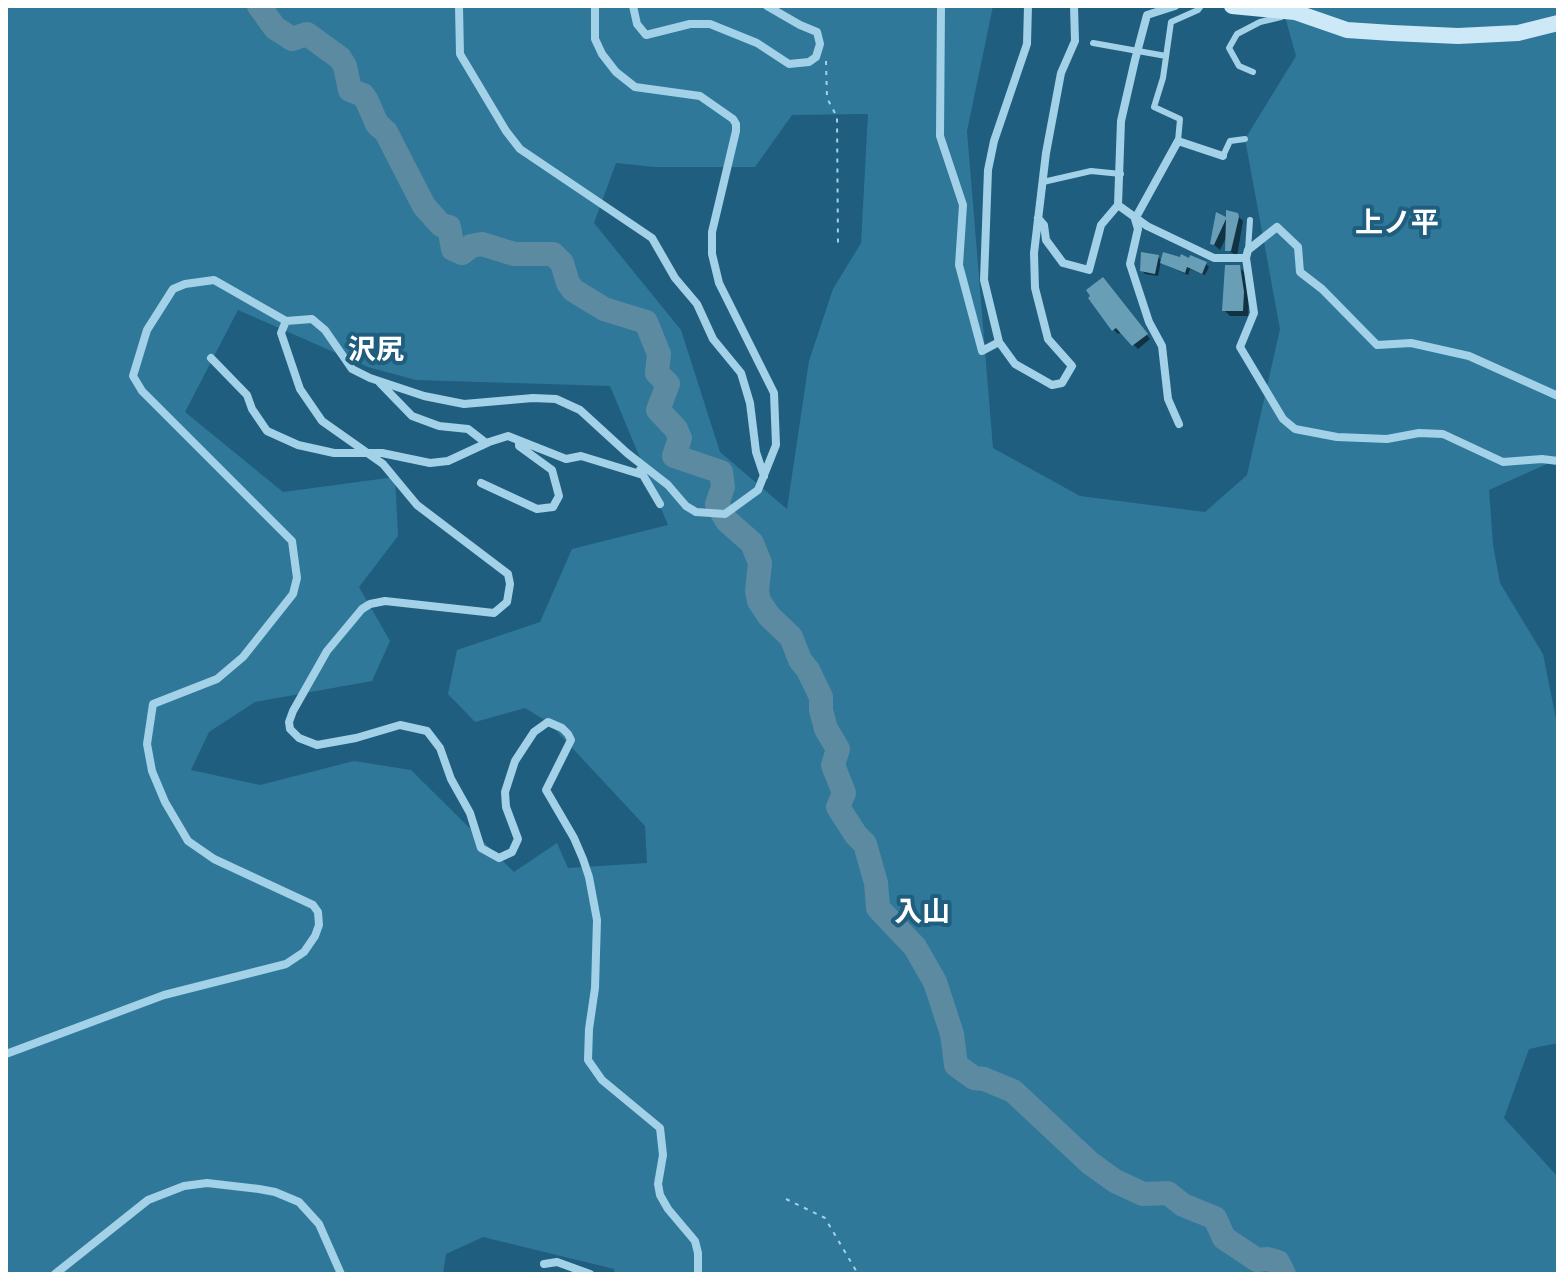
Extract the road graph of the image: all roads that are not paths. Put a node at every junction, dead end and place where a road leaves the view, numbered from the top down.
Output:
1 (459, 6) edge
2 (595, 6) edge
3 (633, 6) edge
4 (767, 6) edge
5 (941, 6) edge
6 (1028, 6) edge
7 (1074, 6) edge
8 (1175, 6) edge
9 (1201, 6) edge
10 (1232, 6) edge
11 (1295, 12) junction
12 (1558, 23) edge
13 (1093, 43) dead end
14 (1137, 51) junction
15 (1166, 56) junction
16 (1253, 72) dead end
17 (1245, 139) dead end
18 (1178, 141) junction
19 (1223, 156) joint
20 (1121, 174) junction
21 (1043, 182) junction
22 (1118, 205) junction
23 (1038, 218) junction
24 (1135, 219) junction
25 (1250, 220) dead end
26 (1247, 254) junction
27 (286, 321) junction
28 (999, 342) junction
29 (211, 358) dead end
30 (378, 381) junction
31 (1558, 396) edge
32 (1179, 424) dead end
33 (519, 441) junction
34 (486, 443) junction
35 (367, 453) junction
36 (631, 456) junction
37 (1558, 461) edge
38 (643, 475) junction
39 (764, 477) junction
40 (481, 483) dead end
41 (660, 504) dead end
42 (6, 1054) edge
43 (544, 1264) dead end
44 (55, 1274) edge
45 (341, 1274) edge
46 (590, 1274) edge
47 (698, 1274) edge

1 - 39 street
2 - 39 street
3 - 4 street
5 - 28 street
6 - 28 street
7 - 21 street
8 - 14 street
9 - 15 lane
10 - 11 main road
11 - 12 main road
11 - 16 lane
13 - 14 lane
14 - 15 lane
14 - 20 street
15 - 18 lane
17 - 19 lane
18 - 19 street
18 - 24 street
20 - 21 lane
20 - 22 street
21 - 23 street
22 - 23 street
22 - 24 street
23 - 28 street
24 - 26 street
24 - 32 street
25 - 26 lane
26 - 31 street
26 - 37 street
27 - 30 street
27 - 35 street
27 - 42 street
29 - 35 street
30 - 34 street
30 - 36 street
33 - 34 street
33 - 38 street
33 - 40 street
34 - 35 street
35 - 47 street
36 - 38 street
36 - 39 street
38 - 41 street
43 - 46 street
44 - 45 street

